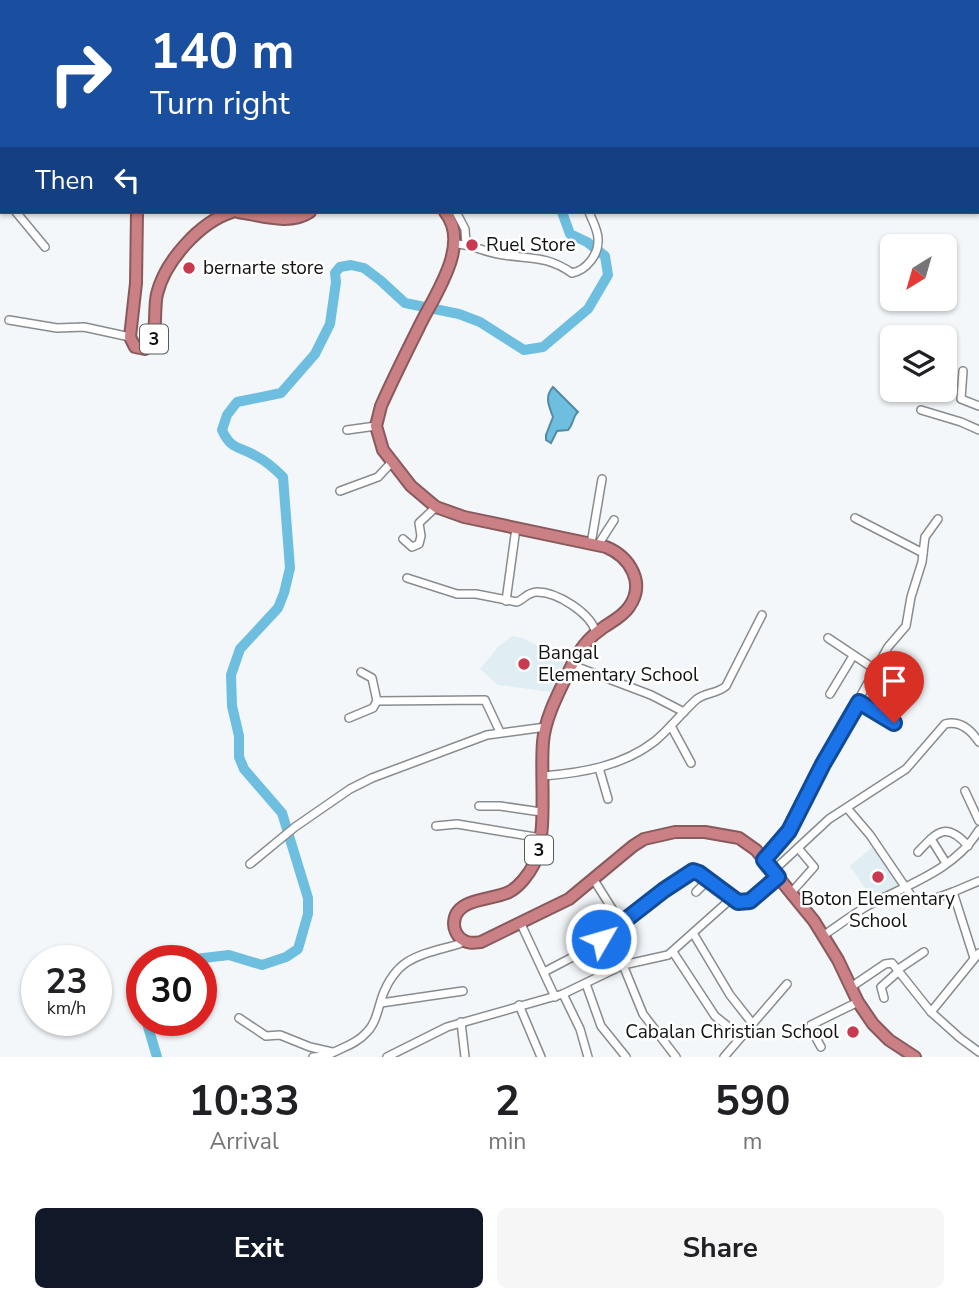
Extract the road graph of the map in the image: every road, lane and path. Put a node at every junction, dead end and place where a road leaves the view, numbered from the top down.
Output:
1 (18, 214) edge
2 (137, 214) edge
3 (230, 214) edge
4 (250, 214) edge
5 (306, 214) edge
6 (446, 214) edge
7 (457, 214) edge
8 (590, 214) edge
9 (454, 244) junction
10 (466, 244) junction
11 (46, 247) dead end
12 (9, 320) dead end
13 (130, 337) junction
14 (963, 372) dead end
15 (979, 406) edge
16 (921, 410) dead end
17 (376, 426) junction
18 (347, 430) dead end
19 (979, 430) edge
20 (391, 463) junction
21 (602, 479) dead end
22 (340, 491) dead end
23 (436, 507) junction
24 (855, 518) dead end
25 (938, 519) dead end
26 (614, 520) dead end
27 (516, 528) junction
28 (403, 539) dead end
29 (595, 544) junction
30 (923, 553) junction
31 (407, 578) dead end
32 (506, 601) junction
33 (762, 615) dead end
34 (596, 633) junction
35 (828, 638) dead end
36 (853, 656) junction
37 (572, 665) junction
38 (876, 670) junction
39 (361, 672) dead end
40 (830, 694) dead end
41 (377, 701) junction
42 (859, 702) junction
43 (684, 712) junction
44 (349, 718) dead end
45 (894, 723) dead end
46 (671, 726) junction
47 (546, 727) junction
48 (500, 732) junction
49 (979, 742) edge
50 (691, 763) dead end
51 (599, 768) junction
52 (542, 776) junction
53 (965, 791) dead end
54 (608, 799) dead end
55 (479, 806) dead end
56 (847, 808) junction
57 (541, 812) junction
58 (979, 821) edge
59 (436, 826) dead end
60 (979, 830) edge
61 (541, 838) junction
62 (931, 839) junction
63 (968, 846) junction
64 (798, 848) junction
65 (918, 852) dead end
66 (764, 860) junction
67 (946, 863) junction
68 (250, 864) dead end
69 (776, 874) junction
70 (594, 880) junction
71 (708, 880) junction
72 (979, 881) edge
73 (906, 887) junction
74 (696, 892) dead end
75 (953, 892) junction
76 (791, 893) junction
77 (732, 898) junction
78 (521, 923) junction
79 (621, 923) junction
80 (693, 933) junction
81 (824, 935) junction
82 (463, 940) junction
83 (673, 952) junction
84 (924, 952) dead end
85 (976, 955) edge
86 (623, 965) junction
87 (898, 970) junction
88 (544, 972) junction
89 (586, 984) junction
90 (787, 984) dead end
91 (851, 987) junction
92 (463, 991) dead end
93 (559, 995) junction
94 (884, 998) dead end
95 (858, 1002) junction
96 (381, 1003) junction
97 (519, 1005) junction
98 (931, 1012) junction
99 (239, 1018) dead end
100 (461, 1022) junction
101 (752, 1023) junction
102 (740, 1036) junction
103 (821, 1046) dead end
104 (979, 1052) edge
105 (333, 1055) edge
106 (313, 1057) edge
107 (387, 1057) edge
108 (464, 1057) edge
109 (541, 1057) edge
110 (588, 1057) edge
111 (626, 1057) edge
112 (676, 1057) edge
113 (723, 1057) edge
114 (915, 1057) edge

1 - 11 street
2 - 13 highway, 3
3 - 13 highway, 3
4 - 5 highway, 3
6 - 9 highway
7 - 10 street
8 - 10 street
9 - 10 street
9 - 17 highway
12 - 13 street
14 - 15 street
16 - 19 street
17 - 18 street
17 - 20 highway, 3
20 - 22 street
20 - 23 highway, 3
21 - 29 street
23 - 27 highway, 3
23 - 28 street
24 - 30 street
25 - 30 street
26 - 29 street
27 - 29 highway, 3
27 - 32 street
29 - 34 highway, 3
30 - 38 street
31 - 32 street
32 - 34 street
33 - 43 street
34 - 37 highway, 3
35 - 36 street
36 - 38 street
36 - 40 street
37 - 43 street
37 - 47 highway, 3
38 - 42 street
39 - 41 street
41 - 44 street
41 - 48 street
42 - 45 street
42 - 66 street
43 - 46 street
46 - 50 street
46 - 51 street
47 - 48 street
47 - 52 highway, 3
48 - 68 street
49 - 56 street
51 - 52 street
51 - 54 street
52 - 57 highway, 3
53 - 58 street
55 - 57 street
56 - 64 street
56 - 73 street
57 - 61 highway, 3
59 - 61 street
60 - 63 street
61 - 82 highway, 3
62 - 63 street
62 - 65 street
62 - 67 street
63 - 67 street
64 - 69 street
64 - 76 street
66 - 69 highway
66 - 70 highway
67 - 73 street
69 - 76 highway
69 - 77 street
70 - 78 highway
70 - 79 street
71 - 74 street
71 - 77 street
71 - 79 street
72 - 75 street
73 - 75 street
73 - 81 street
75 - 85 street
76 - 81 highway
77 - 80 street
78 - 82 highway
78 - 88 street
79 - 88 street
80 - 83 street
80 - 101 street
81 - 91 highway
82 - 96 street
83 - 86 street
83 - 102 street
84 - 87 street
85 - 98 street
86 - 89 street
86 - 112 street
87 - 91 street
87 - 94 street
87 - 98 street
88 - 93 street
89 - 93 street
89 - 111 street
90 - 101 street
91 - 95 highway
92 - 96 street
93 - 97 street
93 - 110 street
95 - 103 street
95 - 114 highway
96 - 105 street
97 - 100 street
97 - 109 street
98 - 104 street
99 - 105 street
100 - 107 street
100 - 108 street
101 - 102 street
102 - 113 street
105 - 106 street

